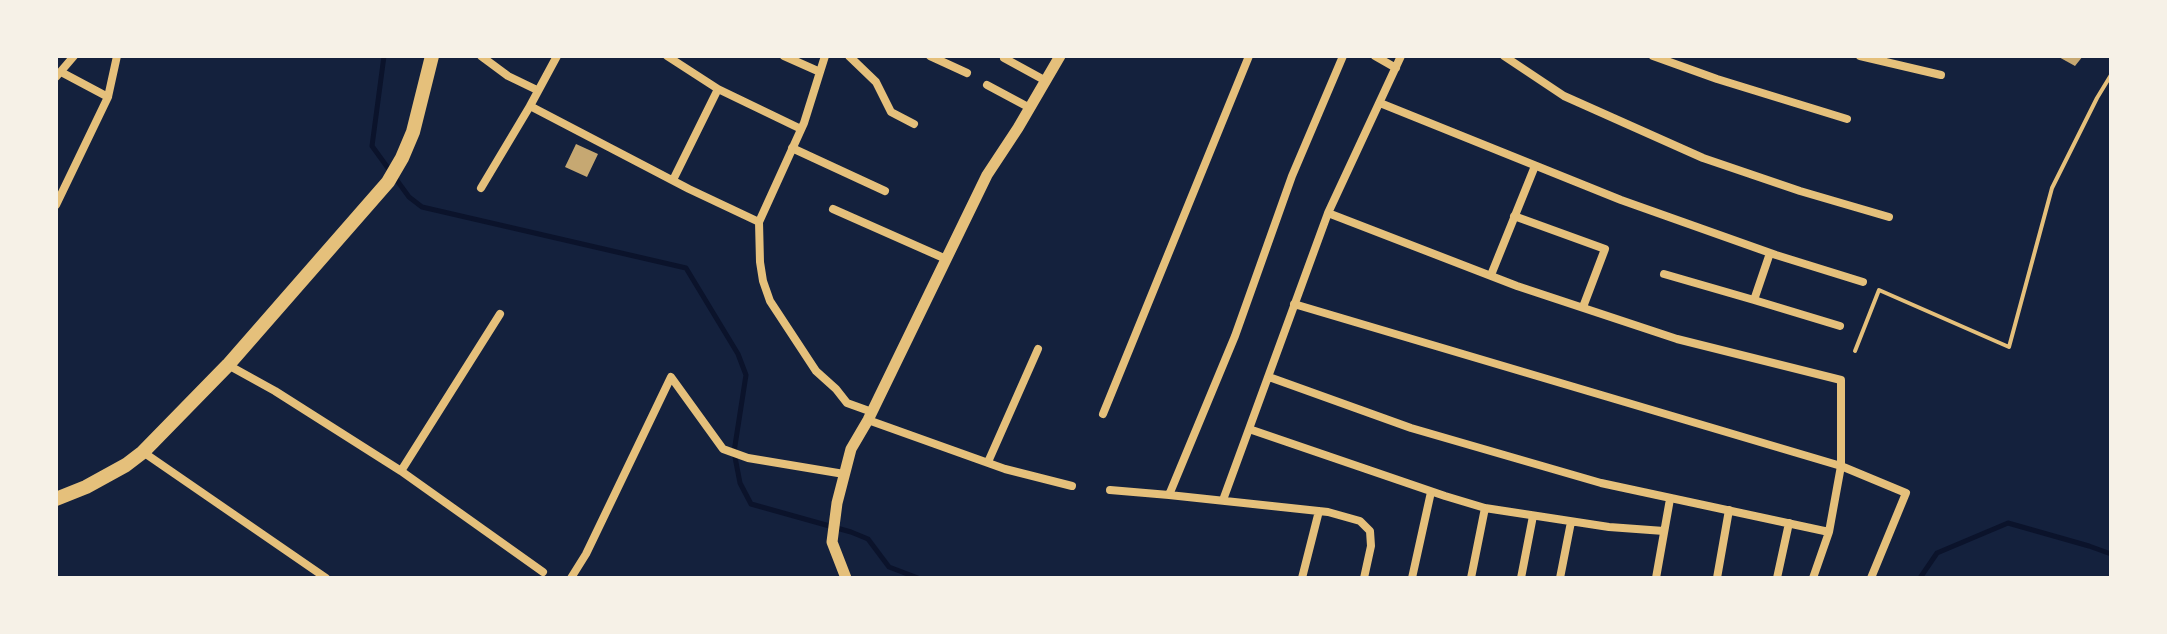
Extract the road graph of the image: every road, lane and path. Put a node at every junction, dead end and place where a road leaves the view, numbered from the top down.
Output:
1 (74, 56) edge
2 (117, 56) edge
3 (432, 56) edge
4 (481, 56) edge
5 (557, 56) edge
6 (667, 56) edge
7 (784, 56) edge
8 (825, 56) edge
9 (849, 56) edge
10 (930, 56) edge
11 (1005, 56) edge
12 (1060, 56) edge
13 (1249, 56) edge
14 (1343, 56) edge
15 (1375, 56) edge
16 (1401, 56) edge
17 (1504, 56) edge
18 (1653, 56) edge
19 (1860, 56) edge
20 (1912, 56) edge
21 (1396, 68) junction
22 (1910, 69) junction
23 (820, 72) junction
24 (967, 73) dead end
25 (58, 74) edge
26 (1941, 75) dead end
27 (2111, 75) edge
28 (1046, 81) junction
29 (987, 85) dead end
30 (718, 89) junction
31 (537, 90) junction
32 (108, 97) junction
33 (1380, 103) junction
34 (530, 106) junction
35 (1030, 108) junction
36 (1847, 119) dead end
37 (914, 124) dead end
38 (801, 129) junction
39 (792, 148) junction
40 (1535, 166) junction
41 (673, 180) junction
42 (481, 188) dead end
43 (885, 191) dead end
44 (56, 205) edge
45 (833, 209) dead end
46 (1328, 213) junction
47 (1514, 216) junction
48 (1889, 217) dead end
49 (759, 222) junction
50 (1770, 253) junction
51 (946, 259) junction
52 (1664, 274) dead end
53 (1491, 275) junction
54 (1863, 282) dead end
55 (1754, 300) junction
56 (1294, 304) junction
57 (1583, 307) junction
58 (500, 314) dead end
59 (1840, 326) dead end
60 (1038, 349) dead end
61 (1855, 351) dead end
62 (228, 365) junction
63 (1269, 377) junction
64 (1103, 414) dead end
65 (870, 416) junction
66 (1249, 429) junction
67 (143, 452) junction
68 (988, 462) junction
69 (1841, 466) junction
70 (401, 471) junction
71 (844, 474) junction
72 (1072, 486) dead end
73 (1110, 490) dead end
74 (1431, 492) junction
75 (1169, 495) junction
76 (56, 499) edge
77 (1670, 499) junction
78 (1223, 500) junction
79 (1485, 508) junction
80 (1729, 510) junction
81 (1319, 511) junction
82 (1533, 516) junction
83 (1571, 522) junction
84 (1789, 523) junction
85 (1664, 531) junction
86 (1829, 532) junction
87 (543, 572) dead end
88 (326, 578) edge
89 (571, 578) edge
90 (846, 578) edge
91 (1302, 578) edge
92 (1364, 578) edge
93 (1412, 578) edge
94 (1471, 578) edge
95 (1521, 578) edge
96 (1560, 578) edge
97 (1656, 578) edge
98 (1717, 578) edge
99 (1777, 578) edge
100 (1813, 578) edge
101 (1871, 578) edge

1 - 25 street
2 - 32 street
3 - 62 highway
4 - 31 street
5 - 31 street
6 - 30 street
7 - 23 street
8 - 23 street
9 - 37 street
10 - 24 street
11 - 28 street
12 - 28 street
13 - 64 street
14 - 75 street
15 - 21 street
16 - 21 street
17 - 48 street
18 - 36 street
19 - 22 street
20 - 22 street
21 - 33 street
22 - 26 street
23 - 38 street
25 - 32 street
27 - 61 lane
28 - 35 street
29 - 35 street
30 - 38 street
30 - 41 street
31 - 34 street
32 - 44 street
33 - 40 street
33 - 46 street
34 - 41 street
34 - 42 street
35 - 51 street
38 - 39 street
39 - 43 street
39 - 49 street
40 - 47 street
40 - 50 street
41 - 49 street
45 - 51 street
46 - 53 street
46 - 56 street
47 - 53 street
47 - 57 street
49 - 65 street
50 - 54 street
50 - 55 street
51 - 65 street
52 - 55 street
53 - 57 street
55 - 59 street
56 - 63 street
56 - 69 street
57 - 69 street
58 - 70 street
60 - 68 street
62 - 67 highway
62 - 70 street
63 - 66 street
63 - 77 street
65 - 68 street
65 - 71 street
66 - 74 street
66 - 78 street
67 - 76 highway
67 - 88 street
68 - 72 street
69 - 86 street
69 - 101 street
70 - 87 street
71 - 89 street
71 - 90 street
73 - 75 street
74 - 79 street
74 - 93 street
75 - 78 street
77 - 80 street
77 - 85 street
78 - 81 street
79 - 82 street
79 - 94 street
80 - 84 street
80 - 98 street
81 - 91 street
81 - 92 street
82 - 83 street
82 - 95 street
83 - 85 street
83 - 96 street
84 - 86 street
84 - 99 street
85 - 97 street
86 - 100 street

